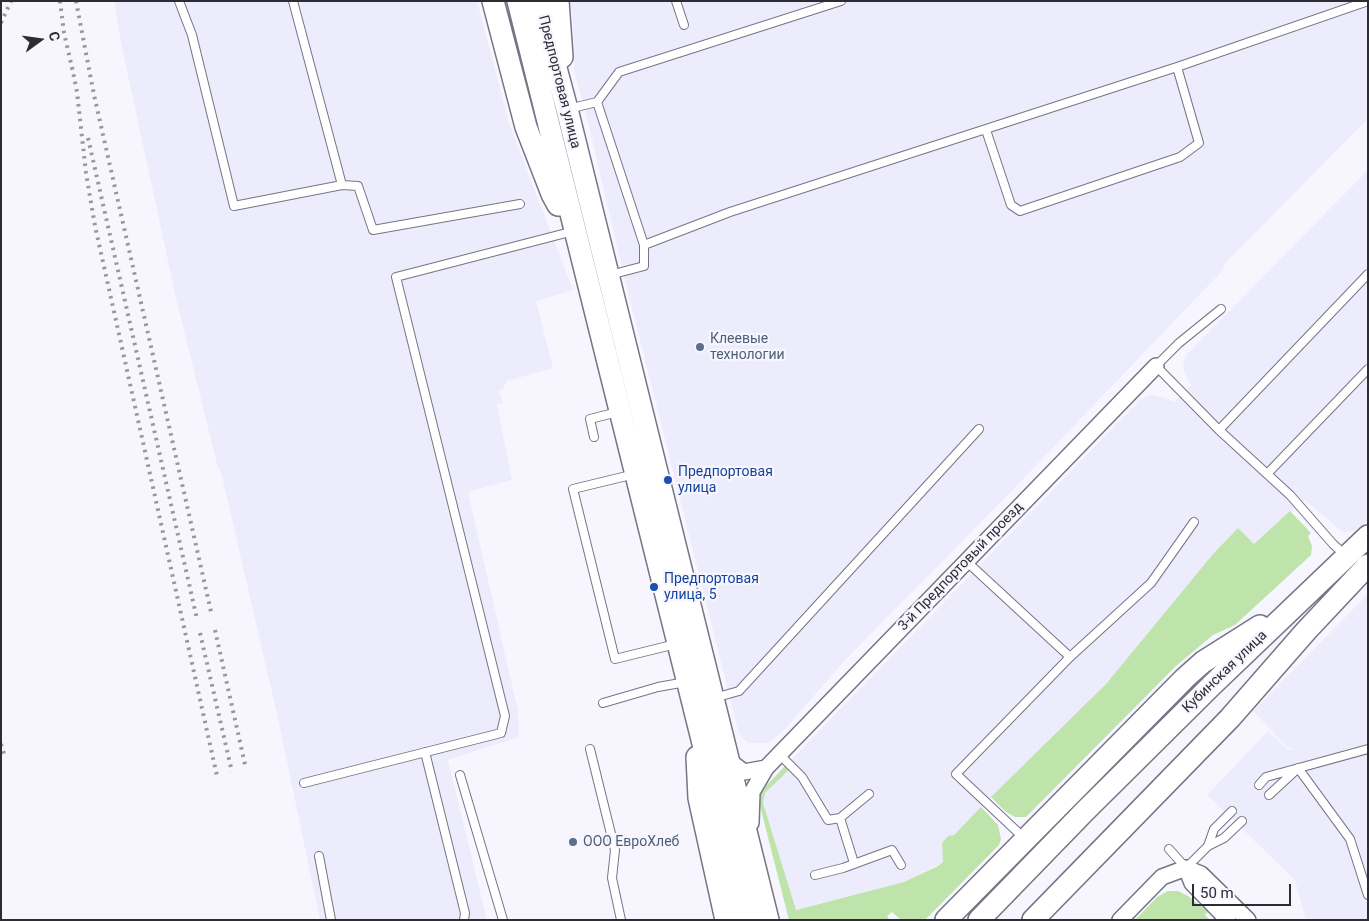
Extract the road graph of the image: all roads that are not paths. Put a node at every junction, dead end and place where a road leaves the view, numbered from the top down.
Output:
1 (179, 1) edge
2 (293, 1) edge
3 (493, 1) edge
4 (518, 1) edge
5 (538, 1) edge
6 (558, 1) edge
7 (676, 1) edge
8 (841, 1) edge
9 (1368, 1) edge
10 (684, 25) dead end
11 (1177, 67) junction
12 (565, 101) junction
13 (597, 102) junction
14 (986, 130) junction
15 (342, 185) junction
16 (520, 204) dead end
17 (574, 231) junction
18 (644, 245) junction
19 (1368, 274) edge
20 (607, 276) junction
21 (1221, 309) dead end
22 (1156, 366) junction
23 (1368, 369) edge
24 (620, 411) junction
25 (979, 429) dead end
26 (1219, 430) junction
27 (594, 437) dead end
28 (1268, 473) junction
29 (636, 474) junction
30 (1194, 522) dead end
31 (1368, 536) edge
32 (1346, 556) junction
33 (966, 561) junction
34 (1368, 565) edge
35 (1300, 599) junction
36 (678, 644) junction
37 (1070, 657) junction
38 (688, 682) junction
39 (712, 699) junction
40 (602, 703) dead end
41 (699, 726) junction
42 (590, 749) dead end
43 (1368, 749) edge
44 (425, 752) junction
45 (780, 754) junction
46 (728, 760) junction
47 (766, 768) junction
48 (1298, 768) junction
49 (460, 775) dead end
50 (304, 783) dead end
51 (1259, 784) dead end
52 (870, 794) dead end
53 (1269, 795) dead end
54 (1232, 811) dead end
55 (840, 818) junction
56 (1242, 821) dead end
57 (1025, 839) junction
58 (1208, 846) junction
59 (1169, 848) dead end
60 (751, 854) junction
61 (319, 856) dead end
62 (854, 863) junction
63 (901, 866) dead end
64 (1186, 868) junction
65 (815, 875) dead end
66 (1368, 895) edge
67 (955, 917) edge
68 (763, 918) edge
69 (725, 919) edge
70 (331, 920) edge
71 (464, 920) edge
72 (503, 920) edge
73 (622, 920) edge
74 (979, 920) edge
75 (1033, 920) edge
76 (1120, 920) edge
77 (1228, 920) edge
78 (1248, 920) edge

1 - 15 lane
2 - 15 lane
3 - 17 main road
4 - 17 main road, Предпортовая улица
5 - 12 main road, Предпортовая улица
6 - 12 main road
7 - 10 lane
8 - 13 lane
9 - 11 lane
11 - 14 lane
11 - 14 lane
12 - 13 lane
12 - 20 main road, Предпортовая улица
13 - 18 lane
14 - 18 lane
15 - 16 lane
17 - 24 main road, Предпортовая улица
17 - 44 lane
18 - 20 lane
19 - 26 lane
20 - 39 main road, Предпортовая улица
21 - 22 lane
22 - 26 lane
22 - 33 street, 3-й Предпортовый проезд
23 - 28 lane
24 - 27 lane
24 - 29 main road, Предпортовая улица
25 - 39 lane
26 - 28 lane
28 - 32 lane
29 - 36 main road, Предпортовая улица
29 - 36 lane
30 - 37 lane
31 - 32 main road, Кубинская улица
32 - 35 main road, Кубинская улица
33 - 37 lane
33 - 45 street, 3-й Предпортовый проезд
34 - 75 main road
35 - 57 main road
35 - 74 main road, Кубинская улица
36 - 38 main road, Предпортовая улица
37 - 57 lane
38 - 40 lane
38 - 41 main road, Предпортовая улица
39 - 46 main road, Предпортовая улица
41 - 68 main road, Предпортовая улица
41 - 69 main road
42 - 73 lane
43 - 48 lane
44 - 50 lane
44 - 71 lane
45 - 47 street, 3-й Предпортовый проезд
45 - 55 lane
46 - 47 street
46 - 60 main road, Предпортовая улица
47 - 60 street, 3-й Предпортовый проезд
48 - 51 lane
48 - 53 lane
48 - 66 lane
49 - 72 lane
52 - 55 lane
54 - 58 lane
55 - 62 lane
56 - 58 lane
57 - 67 main road
58 - 64 lane
59 - 64 lane
60 - 68 main road, Предпортовая улица
61 - 70 lane
62 - 63 lane
62 - 65 lane
64 - 76 street
64 - 77 street
64 - 78 street

